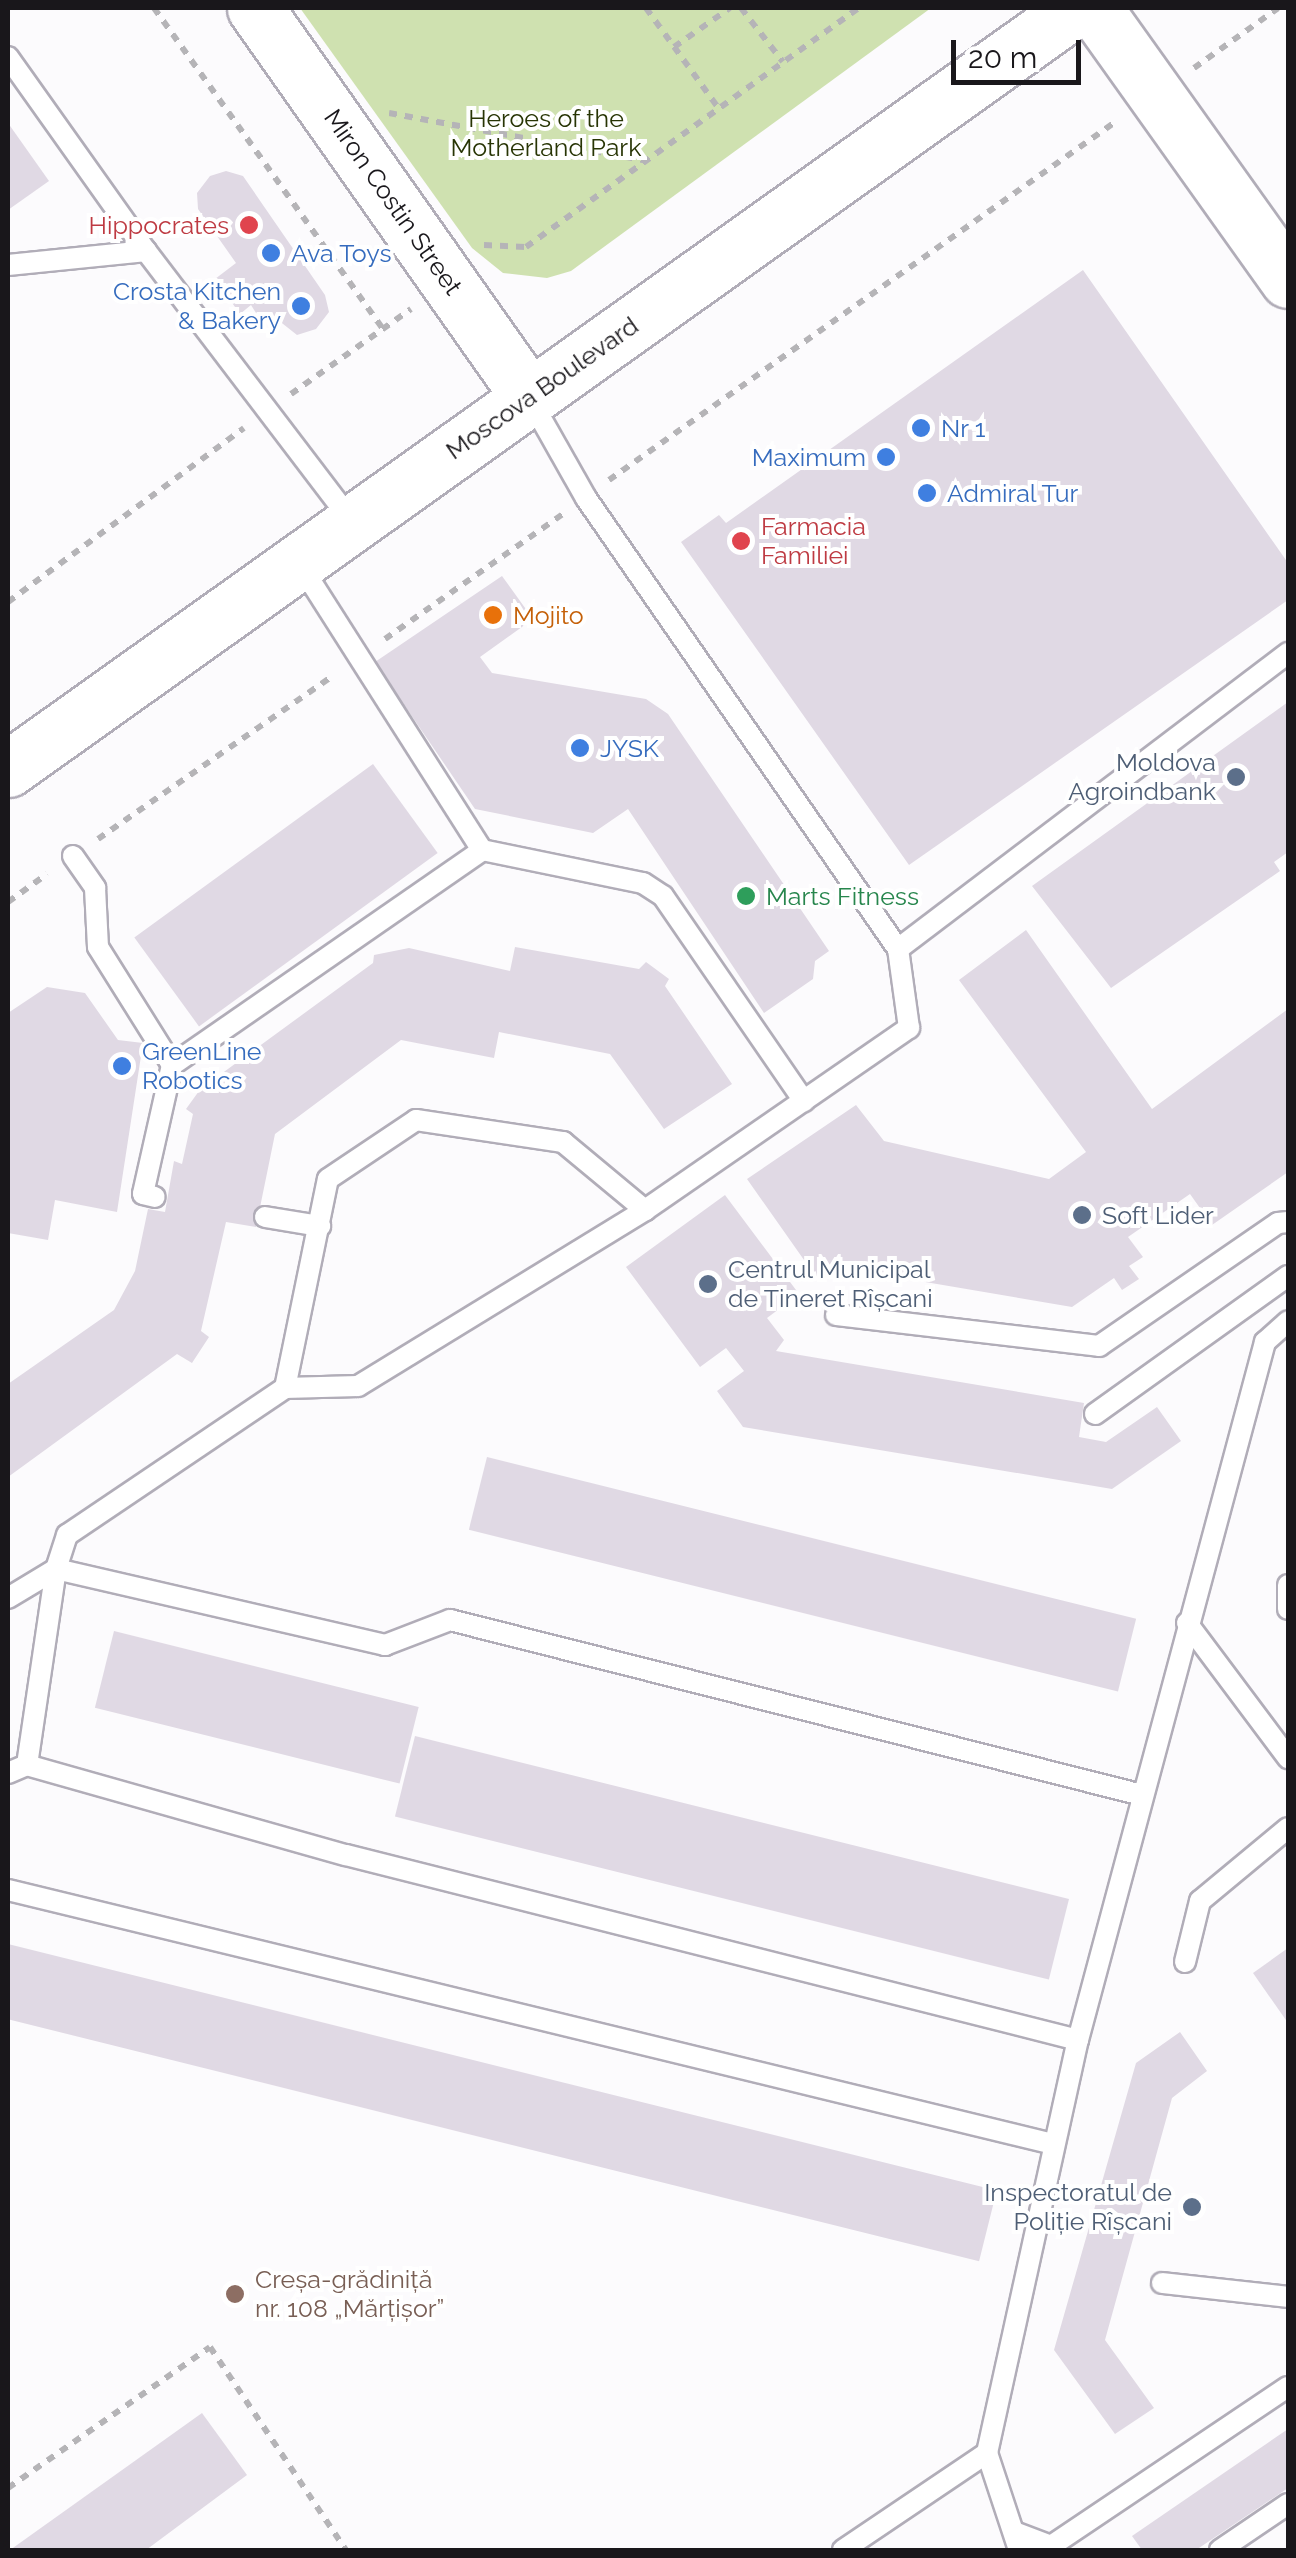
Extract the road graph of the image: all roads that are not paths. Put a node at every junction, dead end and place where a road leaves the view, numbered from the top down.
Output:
1 (255, 8) edge
2 (1076, 8) edge
3 (1094, 8) edge
4 (8, 57) edge
5 (146, 251) junction
6 (8, 264) edge
7 (1288, 280) edge
8 (529, 398) junction
9 (353, 523) junction
10 (298, 562) junction
11 (1288, 653) edge
12 (8, 769) edge
13 (482, 850) junction
14 (72, 856) road end
15 (898, 949) junction
16 (172, 1066) junction
17 (804, 1100) junction
18 (155, 1196) dead end
19 (645, 1210) junction
20 (266, 1216) dead end
21 (1288, 1222) edge
22 (320, 1226) junction
23 (1288, 1276) edge
24 (836, 1314) dead end
25 (1288, 1321) edge
26 (284, 1388) junction
27 (1095, 1414) dead end
28 (56, 1569) junction
29 (1288, 1585) edge
30 (8, 1598) edge
31 (1288, 1609) edge
32 (1187, 1624) junction
33 (1288, 1758) edge
34 (17, 1769) edge
35 (1142, 1794) junction
36 (1288, 1828) edge
37 (8, 1890) edge
38 (1186, 1962) dead end
39 (1078, 2040) junction
40 (1053, 2144) junction
41 (1162, 2283) dead end
42 (1288, 2298) edge
43 (1288, 2387) edge
44 (987, 2453) junction
45 (1288, 2504) edge
46 (1018, 2542) edge
47 (1053, 2548) edge
48 (843, 2550) edge
49 (1220, 2550) edge

1 - 8 main road, Miron Costin Street
2 - 8 main road, Moscova Boulevard
3 - 7 main road
4 - 5 lane
5 - 6 lane
5 - 9 lane
8 - 9 main road, Moscova Boulevard
8 - 15 lane
9 - 10 main road, Moscova Boulevard
10 - 12 main road, Moscova Boulevard
10 - 13 lane
11 - 15 lane
13 - 16 lane
13 - 17 lane
14 - 16 lane
15 - 17 lane
16 - 18 lane
17 - 19 lane
19 - 22 lane
19 - 26 lane
20 - 22 lane
21 - 24 lane
22 - 26 lane
23 - 27 lane
25 - 32 lane
26 - 28 lane
28 - 30 lane
28 - 34 lane
28 - 35 lane
29 - 31 lane
32 - 33 lane
32 - 35 lane
34 - 39 lane
35 - 39 lane
36 - 38 lane
37 - 40 lane
39 - 40 lane
40 - 44 lane
41 - 42 lane
43 - 47 lane
44 - 46 lane
44 - 48 lane
45 - 49 lane
46 - 47 lane

